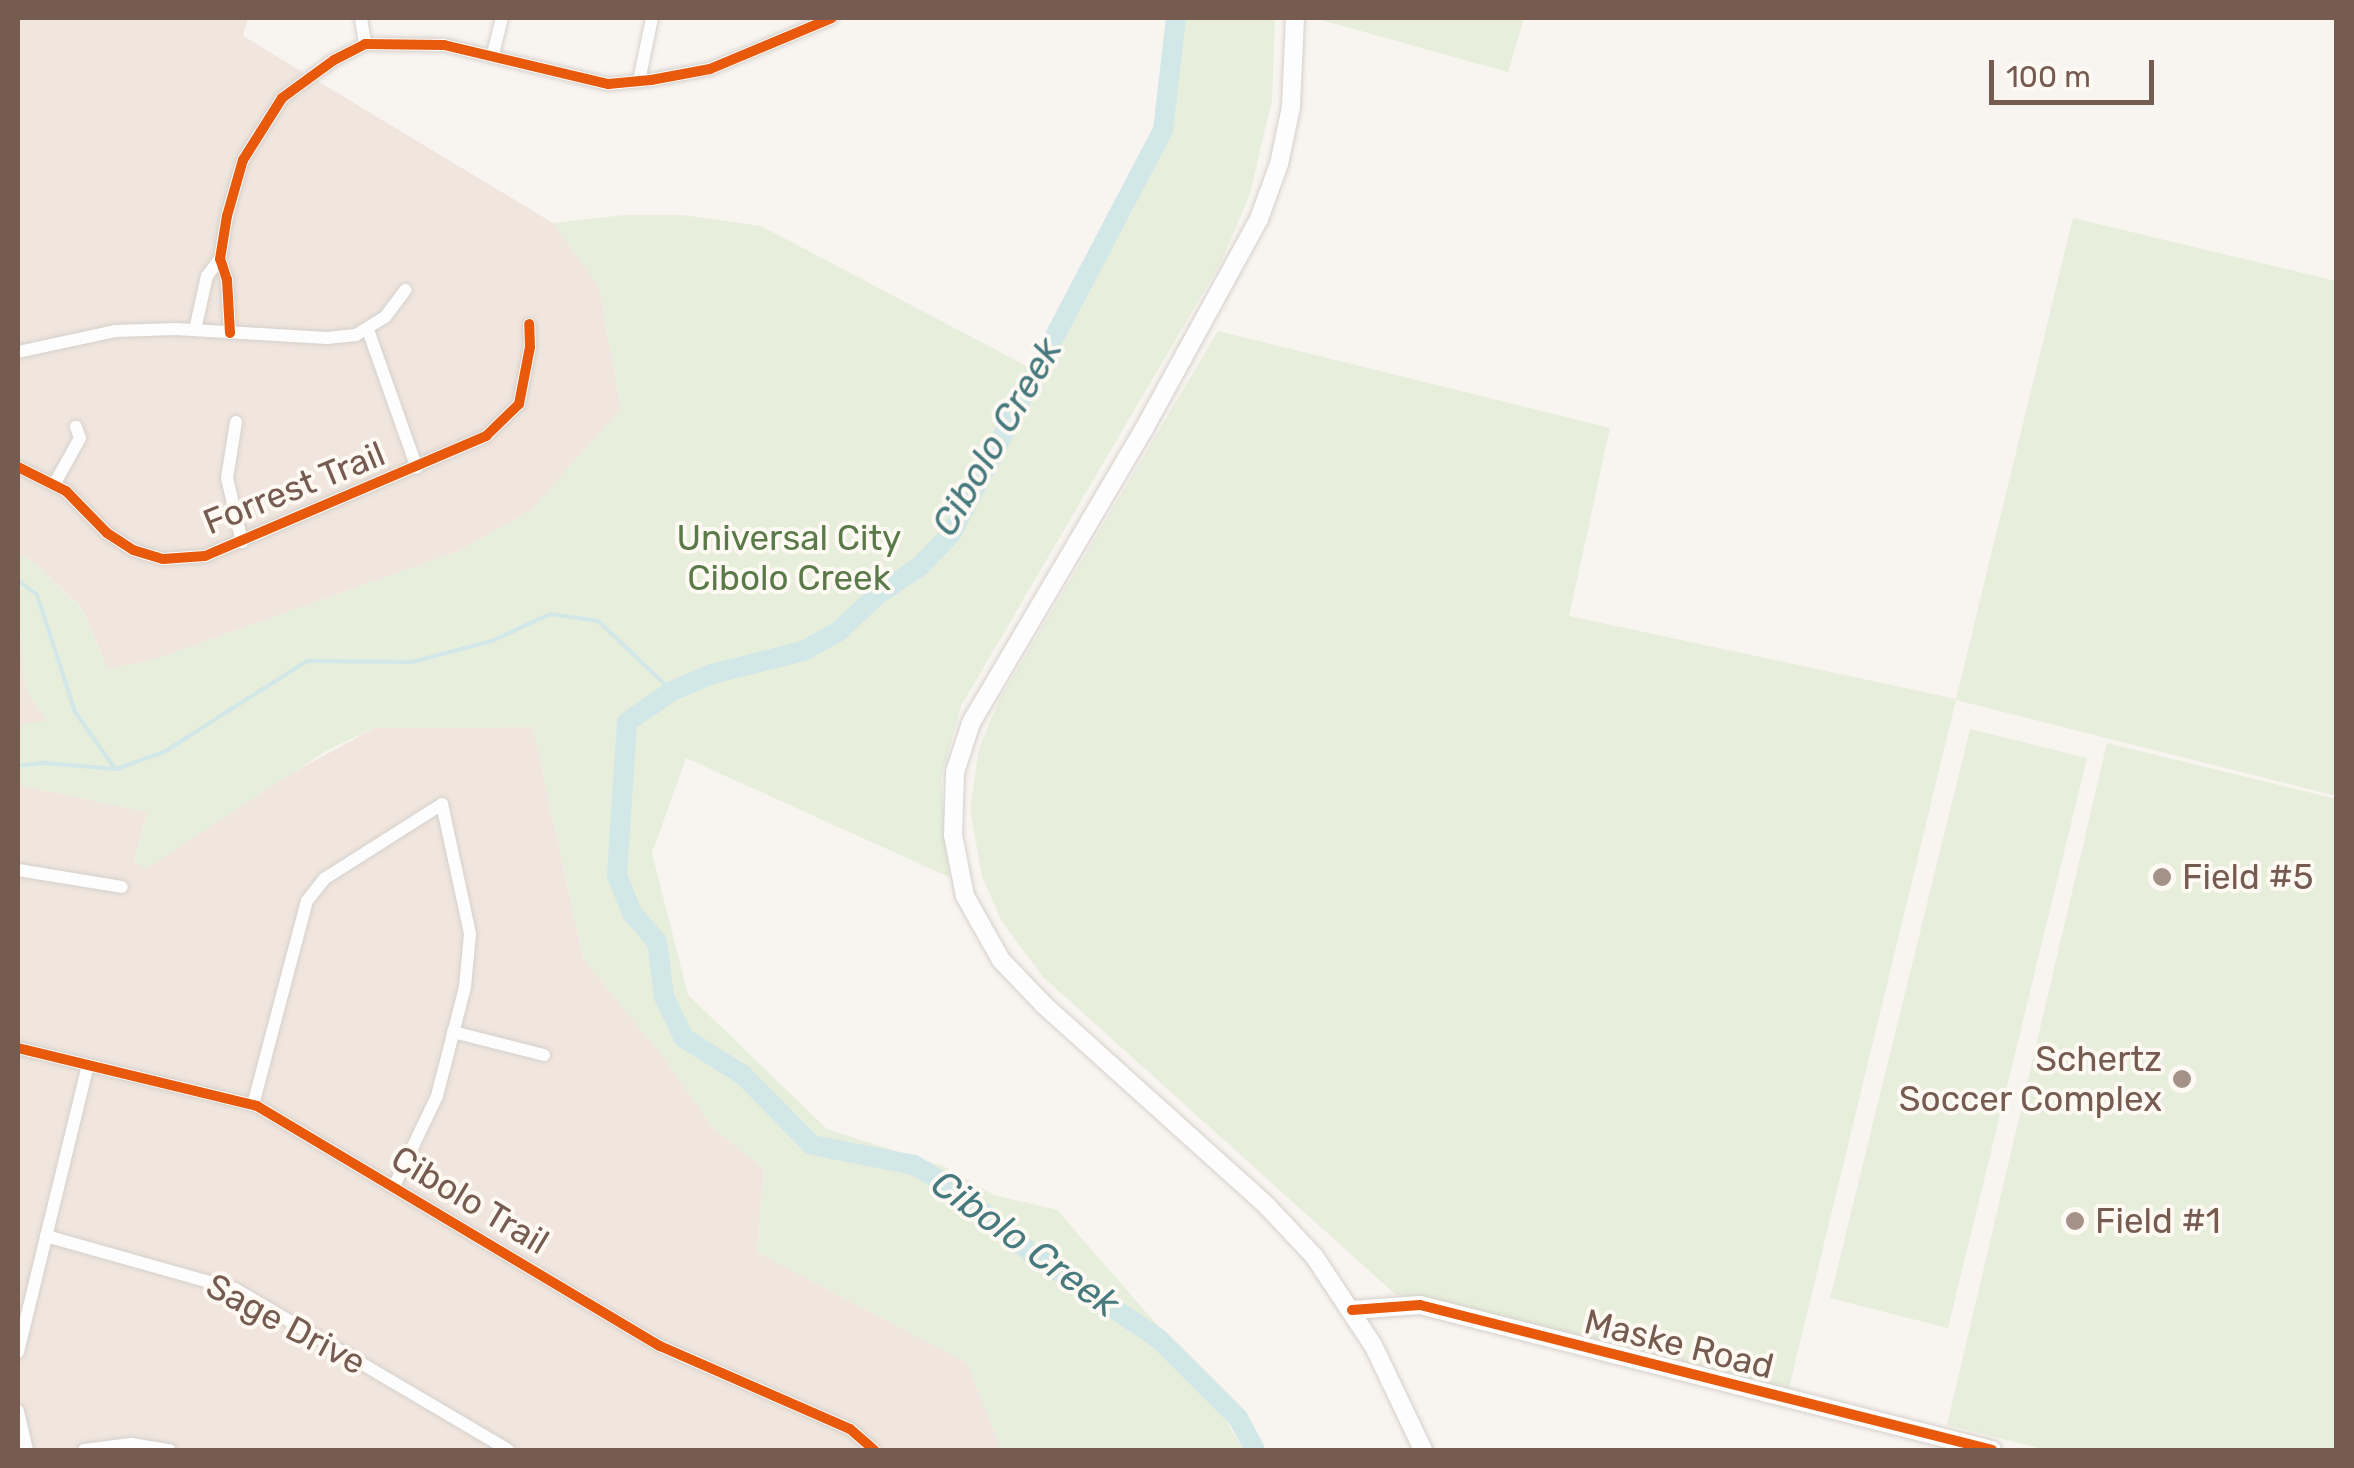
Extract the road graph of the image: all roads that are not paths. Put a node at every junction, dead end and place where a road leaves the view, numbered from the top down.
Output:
1 (361, 18) edge
2 (502, 18) edge
3 (652, 18) edge
4 (832, 18) edge
5 (1295, 18) edge
6 (365, 44) junction
7 (493, 54) junction
8 (640, 82) junction
9 (220, 258) junction
10 (405, 290) dead end
11 (528, 324) dead end
12 (195, 330) junction
13 (368, 330) junction
14 (230, 333) junction
15 (18, 352) edge
16 (236, 422) dead end
17 (76, 426) dead end
18 (18, 466) edge
19 (417, 468) junction
20 (55, 483) junction
21 (242, 542) junction
22 (18, 870) edge
23 (122, 887) dead end
24 (453, 1032) junction
25 (18, 1048) edge
26 (544, 1054) dead end
27 (88, 1065) junction
28 (252, 1105) junction
29 (394, 1186) junction
30 (46, 1236) junction
31 (1352, 1310) junction
32 (18, 1352) edge
33 (18, 1411) edge
34 (27, 1450) edge
35 (84, 1450) edge
36 (170, 1450) edge
37 (508, 1450) edge
38 (874, 1450) edge
39 (1423, 1450) edge
40 (1992, 1450) edge

1 - 6 street
2 - 7 street
3 - 8 street
4 - 8 street
5 - 31 main road
6 - 7 street
6 - 9 street
7 - 8 street
9 - 12 street
9 - 14 street
10 - 13 street
11 - 19 street, Forrest Trail
12 - 14 street
12 - 15 street
13 - 14 street
13 - 19 street
16 - 21 street
17 - 20 street
18 - 20 street, Forrest Trail
19 - 21 street, Forrest Trail
20 - 21 street, Forrest Trail
22 - 23 street
24 - 26 street
24 - 28 street
24 - 29 street
25 - 27 street, Cibolo Trail
27 - 28 street, Cibolo Trail
27 - 30 street
28 - 29 street, Cibolo Trail
29 - 38 street, Cibolo Trail
30 - 32 street
30 - 37 street, Sage Drive
31 - 39 main road
31 - 40 main road, Maske Road
33 - 34 street
35 - 36 street

